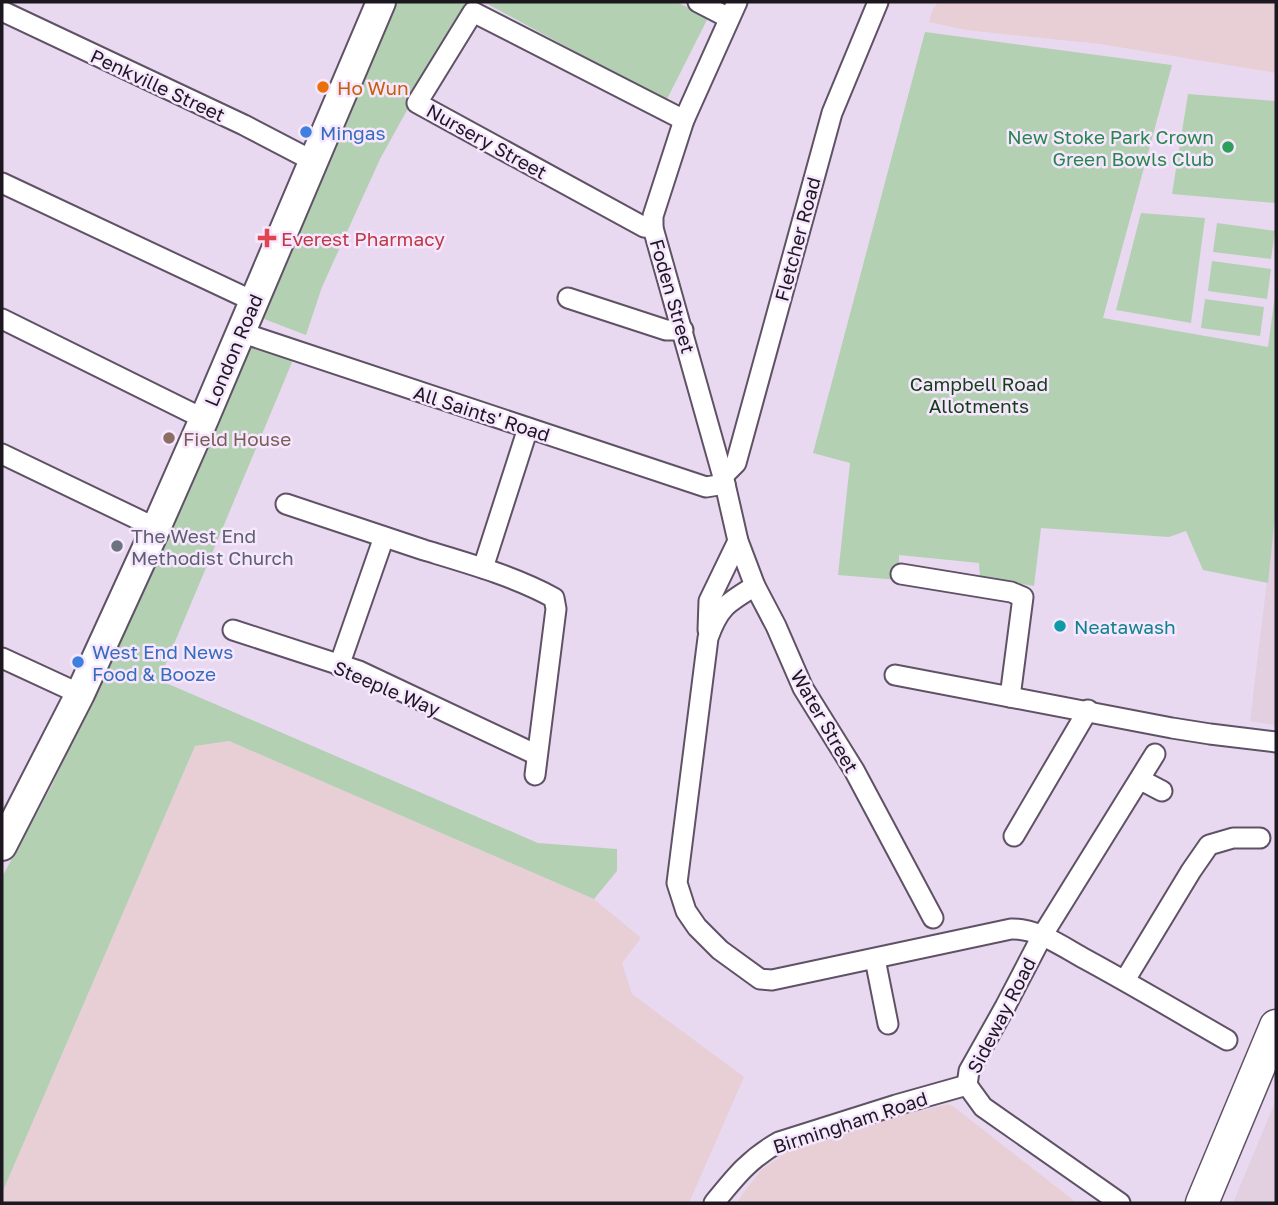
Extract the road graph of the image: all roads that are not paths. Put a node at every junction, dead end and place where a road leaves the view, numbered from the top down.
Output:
1 (381, 2) edge
2 (698, 2) edge
3 (878, 2) edge
4 (733, 10) edge
5 (2, 11) edge
6 (684, 120) junction
7 (313, 160) junction
8 (2, 183) edge
9 (653, 228) junction
10 (568, 298) dead end
11 (253, 301) junction
12 (2, 319) edge
13 (683, 330) junction
14 (240, 332) junction
15 (204, 419) junction
16 (528, 428) junction
17 (2, 454) edge
18 (724, 480) junction
19 (286, 503) dead end
20 (156, 528) junction
21 (384, 537) junction
22 (738, 541) junction
23 (483, 568) junction
24 (901, 574) dead end
25 (755, 586) junction
26 (233, 630) dead end
27 (708, 638) junction
28 (2, 658) edge
29 (338, 666) junction
30 (895, 675) dead end
31 (80, 694) junction
32 (1010, 697) junction
33 (1088, 710) junction
34 (1276, 742) edge
35 (1155, 754) dead end
36 (537, 755) junction
37 (535, 775) dead end
38 (1141, 780) junction
39 (1161, 790) dead end
40 (1014, 836) dead end
41 (1260, 838) dead end
42 (2, 846) edge
43 (933, 918) dead end
44 (1042, 936) junction
45 (875, 959) junction
46 (1125, 980) junction
47 (888, 1024) dead end
48 (1276, 1026) edge
49 (1227, 1040) dead end
50 (967, 1085) junction
51 (714, 1203) edge
52 (1120, 1203) edge
53 (1202, 1203) edge

1 - 7 main road, London Road
2 - 4 street
3 - 18 street, Fletcher Road
4 - 6 street, Foden Street
5 - 7 street, Penkville Street
6 - 9 street, Foden Street
6 - 9 street, Nursery Street
7 - 11 main road, London Road
8 - 11 street
9 - 13 street, Foden Street
10 - 13 street
11 - 14 main road, London Road
12 - 15 street
13 - 18 street, Foden Street
14 - 15 main road, London Road
14 - 16 street, All Saints' Road
15 - 20 main road, London Road
16 - 18 street, All Saints' Road
16 - 23 street
17 - 20 street
18 - 22 street, Water Street
19 - 21 street
20 - 31 main road, London Road
21 - 23 street
21 - 29 street
22 - 25 street, Water Street
22 - 27 street
23 - 36 street
24 - 32 street
25 - 27 street
25 - 43 street, Water Street
26 - 29 street, Steeple Way
27 - 45 street
28 - 31 street
29 - 36 street, Steeple Way
30 - 32 street
31 - 42 main road, London Road
32 - 33 street
33 - 34 street
33 - 40 street
35 - 38 street, Sideway Road
36 - 37 street
38 - 39 street
38 - 44 street, Sideway Road
41 - 46 street
44 - 45 street
44 - 46 street
44 - 50 street, Sideway Road
45 - 47 street
46 - 49 street
48 - 53 main road
50 - 51 street, Birmingham Road
50 - 52 street, Sideway Road

